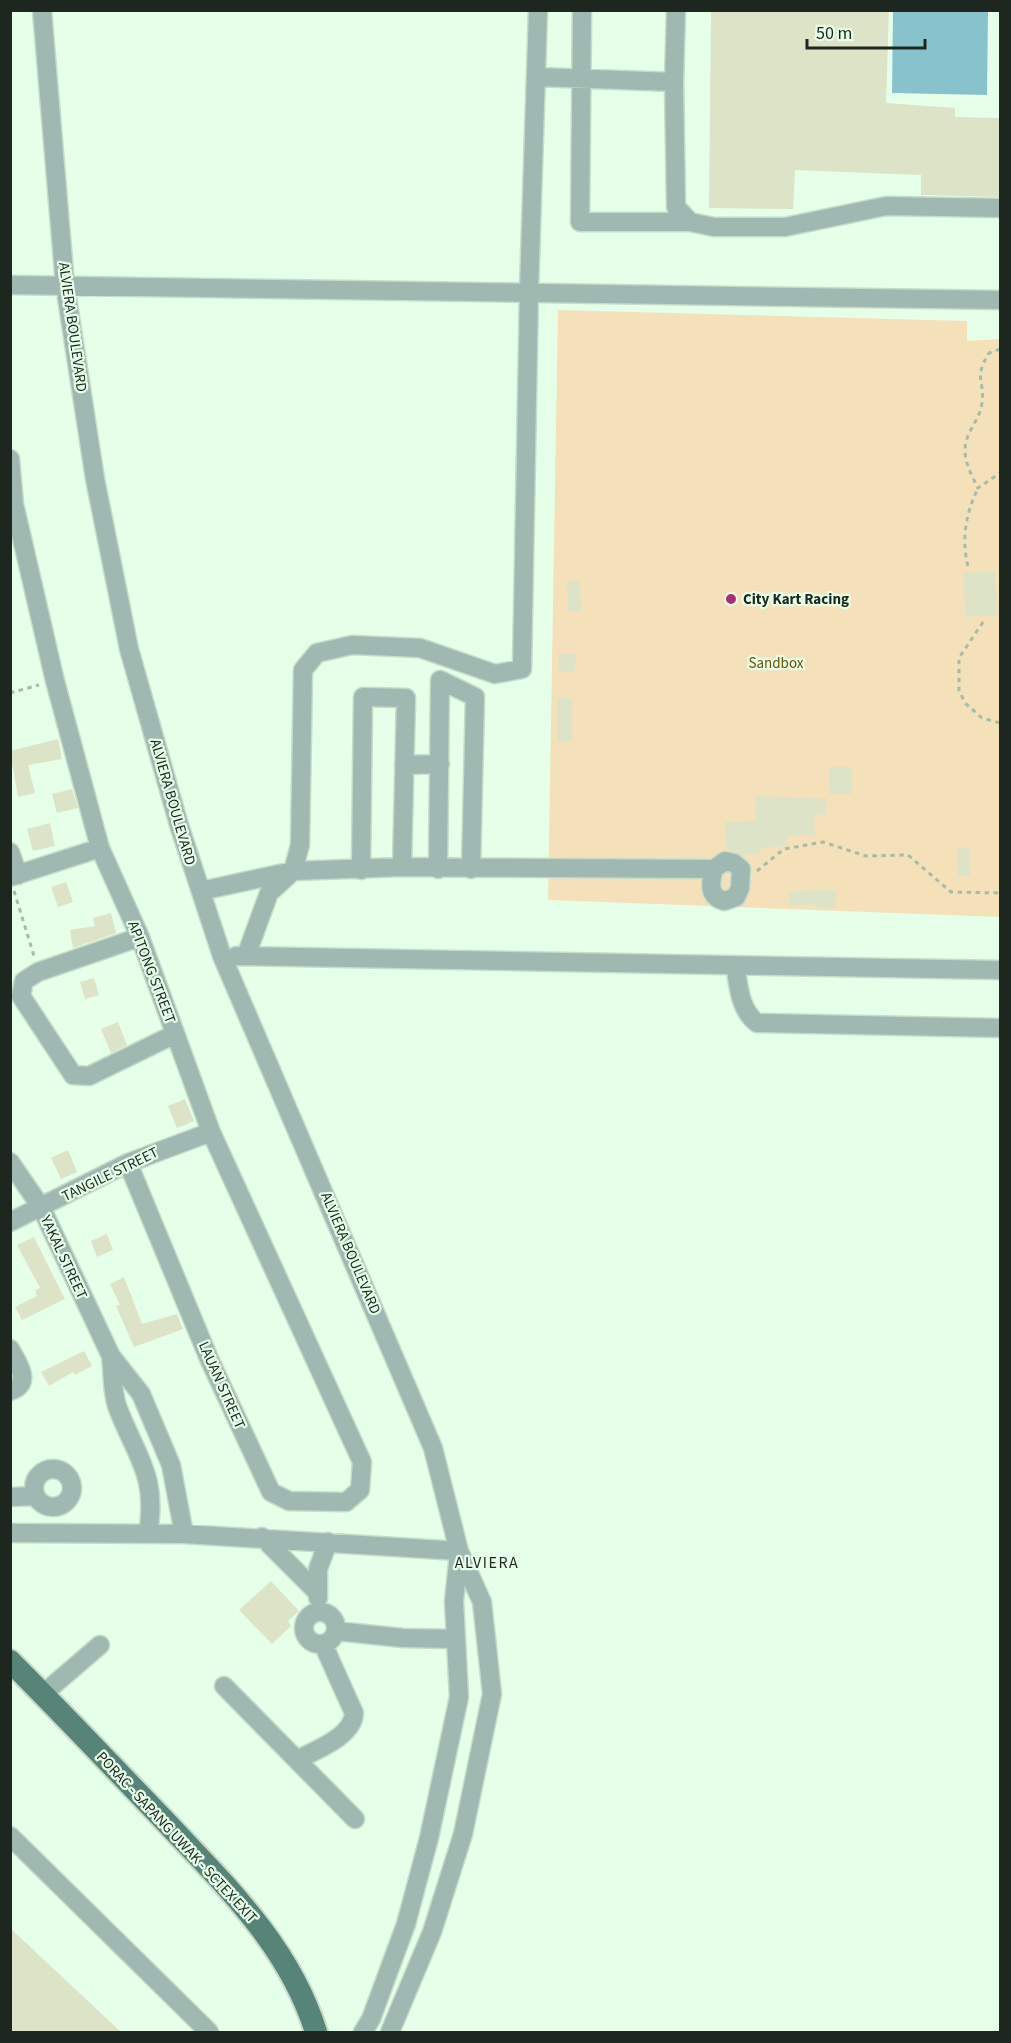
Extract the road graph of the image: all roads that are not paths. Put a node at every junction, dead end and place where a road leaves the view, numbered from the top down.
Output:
1 (42, 10) edge
2 (538, 10) edge
3 (582, 10) edge
4 (676, 10) edge
5 (537, 76) junction
6 (579, 77) junction
7 (674, 82) junction
8 (1000, 208) edge
9 (690, 222) junction
10 (10, 285) edge
11 (65, 285) junction
12 (529, 291) junction
13 (1000, 300) edge
14 (10, 459) edge
15 (12, 504) edge
16 (440, 764) junction
17 (404, 765) junction
18 (100, 848) junction
19 (10, 852) edge
20 (402, 867) junction
21 (438, 869) junction
22 (471, 869) junction
23 (714, 869) junction
24 (361, 870) junction
25 (293, 872) junction
26 (14, 876) edge
27 (201, 891) junction
28 (140, 937) junction
29 (246, 956) junction
30 (222, 957) junction
31 (735, 965) junction
32 (1000, 970) edge
33 (1000, 1028) edge
34 (175, 1034) junction
35 (211, 1132) junction
36 (10, 1162) edge
37 (128, 1163) junction
38 (41, 1207) junction
39 (10, 1222) edge
40 (10, 1349) edge
41 (111, 1356) junction
42 (10, 1391) edge
43 (153, 1427) junction
44 (132, 1437) junction
45 (362, 1462) joint
46 (35, 1496) dead end
47 (10, 1497) edge
48 (10, 1533) edge
49 (148, 1533) junction
50 (184, 1534) junction
51 (262, 1537) junction
52 (328, 1542) junction
53 (459, 1551) junction
54 (316, 1591) junction
55 (321, 1612) junction
56 (336, 1631) junction
57 (456, 1639) junction
58 (323, 1644) junction
59 (100, 1645) dead end
60 (10, 1661) edge
61 (224, 1686) dead end
62 (43, 1694) junction
63 (297, 1760) junction
64 (355, 1819) dead end
65 (10, 1836) edge
66 (367, 2026) edge
67 (209, 2032) edge
68 (316, 2032) edge
69 (389, 2032) edge

1 - 11 street, ALVIERA BOULEVARD
2 - 5 street
3 - 6 street
4 - 7 street
5 - 6 street
5 - 12 street
6 - 7 street
6 - 9 street
7 - 9 street
8 - 9 street
10 - 11 street
11 - 12 street
11 - 27 street, ALVIERA BOULEVARD
12 - 13 street
12 - 25 street
14 - 15 street, APITONG STREET
15 - 18 street, APITONG STREET
16 - 17 street
16 - 21 street
16 - 22 street
17 - 20 street
17 - 24 street
18 - 26 street
18 - 28 street, APITONG STREET
19 - 26 street
20 - 21 street
20 - 24 street
21 - 22 street
22 - 23 street
23 - 23 street
24 - 25 street
25 - 27 street
25 - 29 street
27 - 30 street, ALVIERA BOULEVARD
28 - 34 street, APITONG STREET
28 - 34 street
29 - 30 street
29 - 31 street
30 - 53 street, ALVIERA BOULEVARD
31 - 32 street
31 - 33 street
34 - 35 street, APITONG STREET
35 - 37 street, TANGILE STREET
35 - 45 street, APITONG STREET
36 - 38 street, YAKAL STREET
37 - 38 street, TANGILE STREET
37 - 45 street, LAUAN STREET
38 - 39 street, TANGILE STREET
38 - 41 street, YAKAL STREET
40 - 42 street
41 - 43 street, YAKAL STREET
41 - 44 street, YAKAL STREET
43 - 44 street
43 - 50 street, YAKAL STREET
44 - 49 street, YAKAL STREET
46 - 47 street
48 - 49 street
49 - 50 street
50 - 51 street
51 - 52 street
51 - 54 street
52 - 53 street
52 - 54 street
53 - 57 street
53 - 69 street
54 - 55 street
55 - 56 street
55 - 58 street
56 - 57 street
56 - 58 street
57 - 66 street
58 - 63 street
59 - 62 street
60 - 62 main road, PORAC - SAPANG UWAK - SCTEX EXIT
61 - 63 street
62 - 68 main road, PORAC - SAPANG UWAK - SCTEX EXIT
63 - 64 street
65 - 67 street
66 - 69 street

